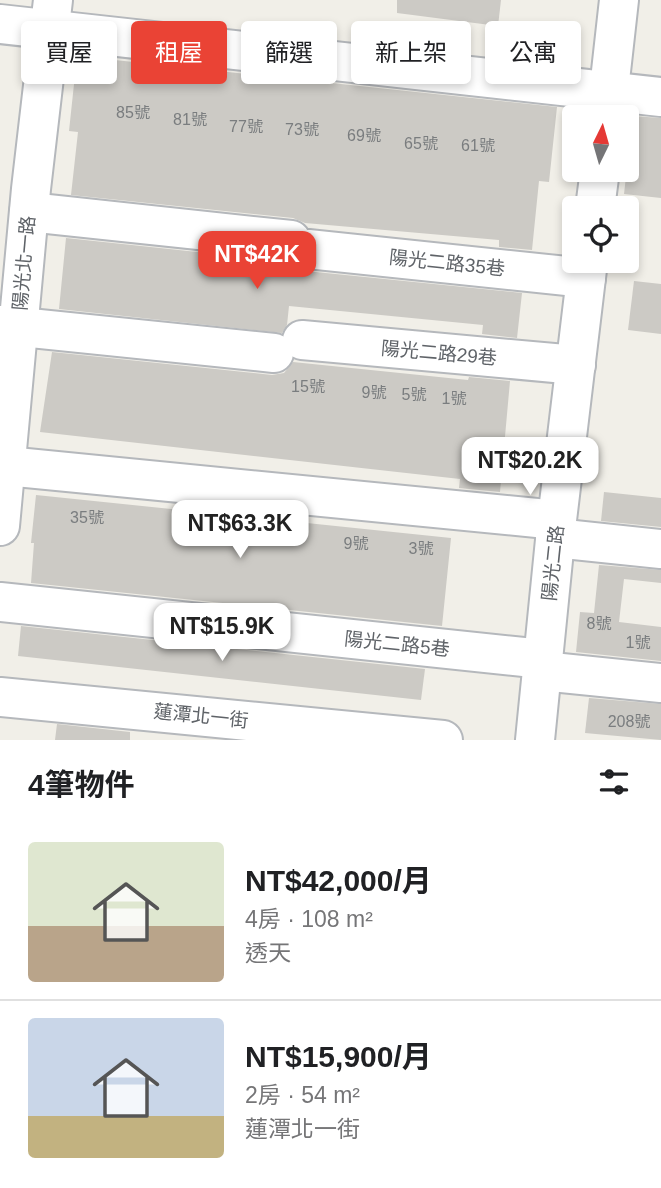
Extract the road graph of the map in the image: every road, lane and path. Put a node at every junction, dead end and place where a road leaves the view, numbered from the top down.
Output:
1 (619, 0) edge
2 (51, 15) edge
3 (0, 24) edge
4 (661, 97) edge
5 (608, 105) edge
6 (20, 196) edge
7 (562, 268) edge
8 (587, 273) edge
9 (9, 326) edge
10 (576, 365) junction
11 (3, 478) edge
12 (0, 526) edge
13 (556, 529) junction
14 (661, 549) edge
15 (0, 602) edge
16 (543, 665) junction
17 (661, 683) edge
18 (0, 697) edge
19 (443, 740) edge
20 (535, 740) edge

1 - 5 street
2 - 3 street
2 - 5 street
2 - 6 street, 陽光北一路
4 - 5 street
6 - 7 street, 陽光二路35巷
6 - 9 street, 陽光北一路
8 - 10 street, 陽光二路
9 - 10 street, 陽光二路29巷
9 - 11 street, 陽光北一路
10 - 13 street, 陽光二路
11 - 12 street, 陽光北一路
11 - 13 street
13 - 14 street
13 - 16 street, 陽光二路
15 - 16 street, 陽光二路5巷
16 - 17 street, 陽光二路5巷
16 - 20 street, 陽光二路
18 - 19 street, 蓮潭北一街

